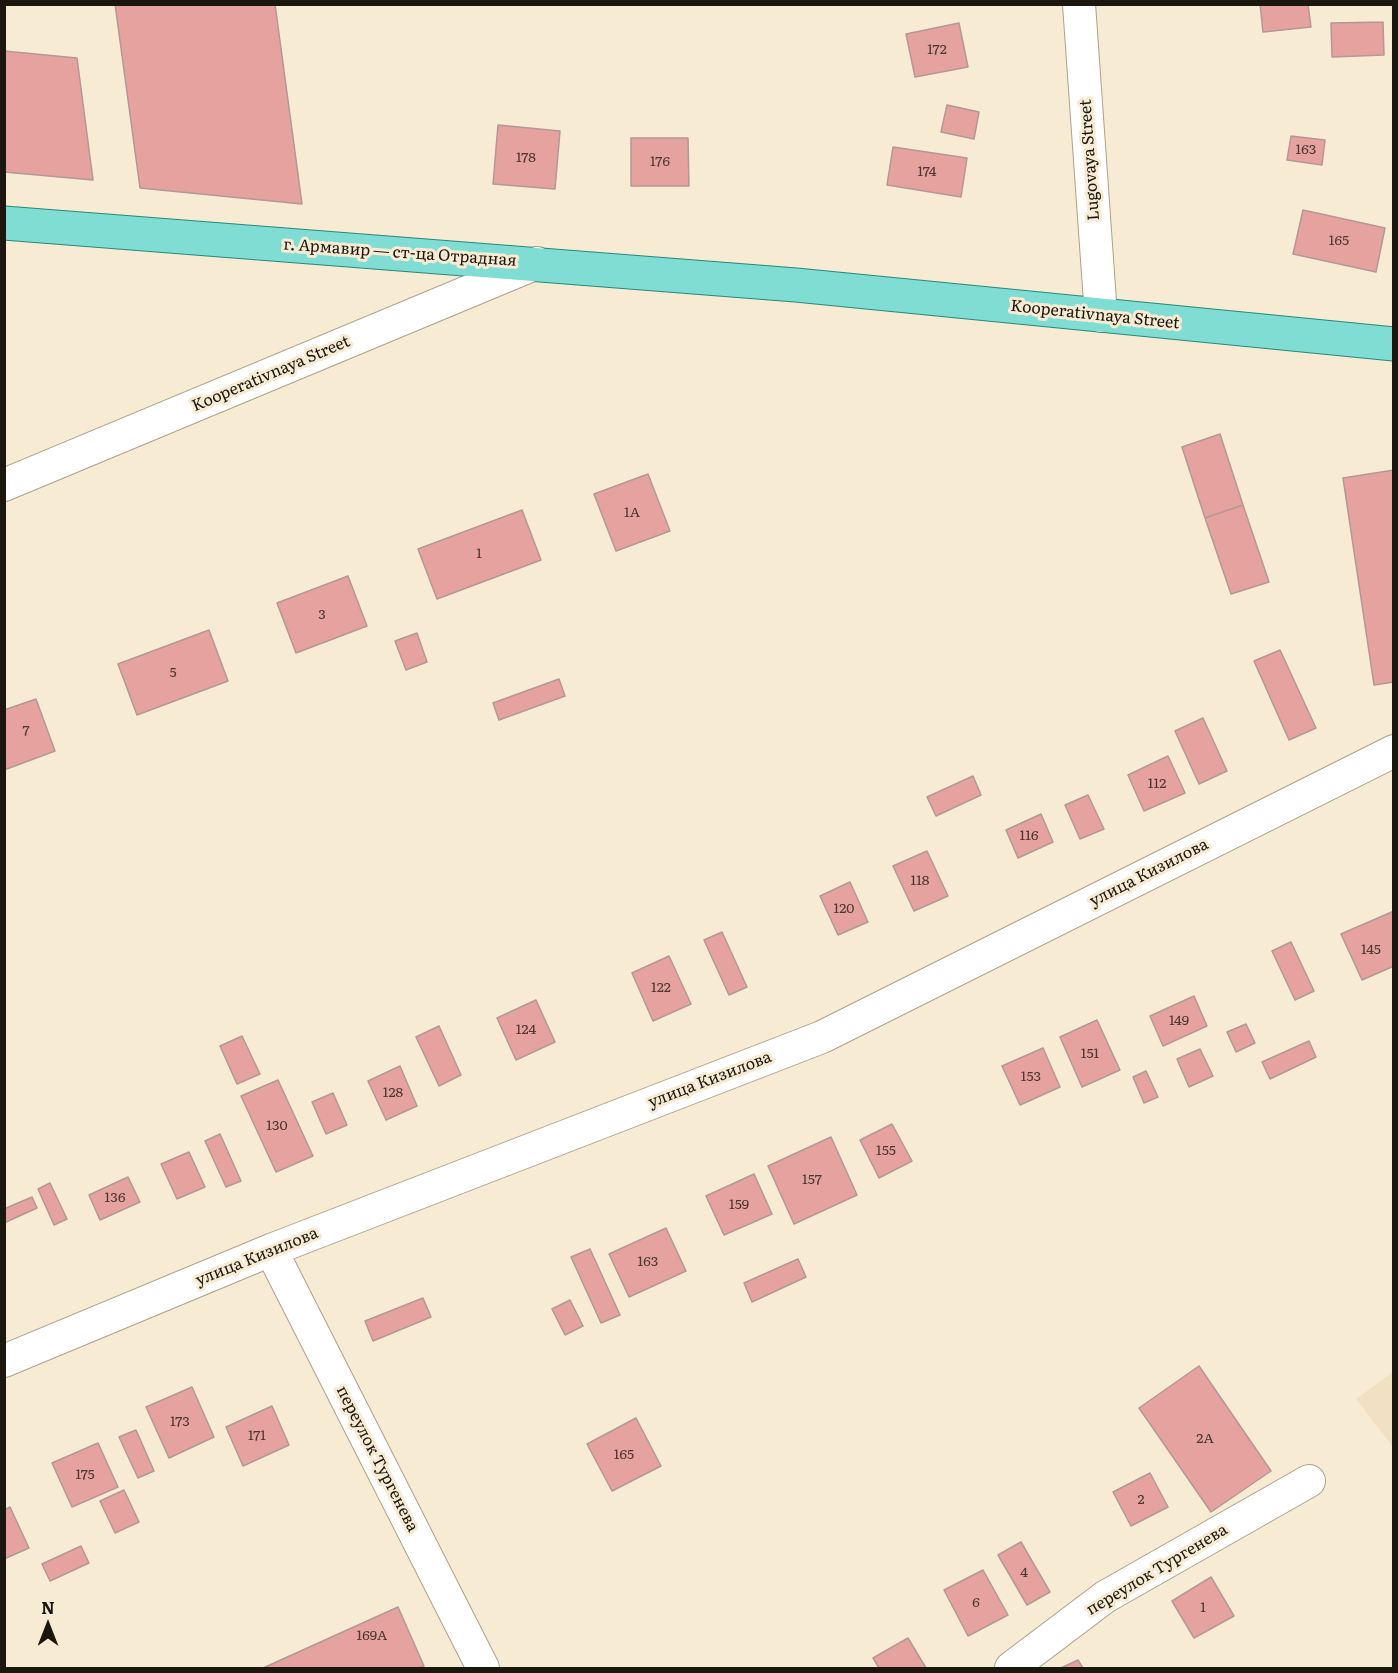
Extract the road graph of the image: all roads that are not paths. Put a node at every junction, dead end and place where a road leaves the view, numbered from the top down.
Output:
1 (1079, 4) edge
2 (4, 223) edge
3 (537, 263) junction
4 (796, 285) joint
5 (1101, 316) junction
6 (1394, 344) edge
7 (4, 485) edge
8 (1394, 751) edge
9 (271, 1250) junction
10 (4, 1361) edge
11 (1309, 1481) dead end
12 (483, 1668) edge
13 (1011, 1668) edge

1 - 5 street, Lugovaya Street
2 - 3 main road, г. Армавир — ст-ца Отрадная
3 - 4 main road, г. Армавир — ст-ца Отрадная
3 - 7 street, Kooperativnaya Street
4 - 5 main road, Kooperativnaya Street
5 - 6 main road, Kooperativnaya Street
8 - 9 street, улица Кизилова
9 - 10 street, улица Кизилова
9 - 12 street, переулок Тургенева
11 - 13 street, переулок Тургенева

